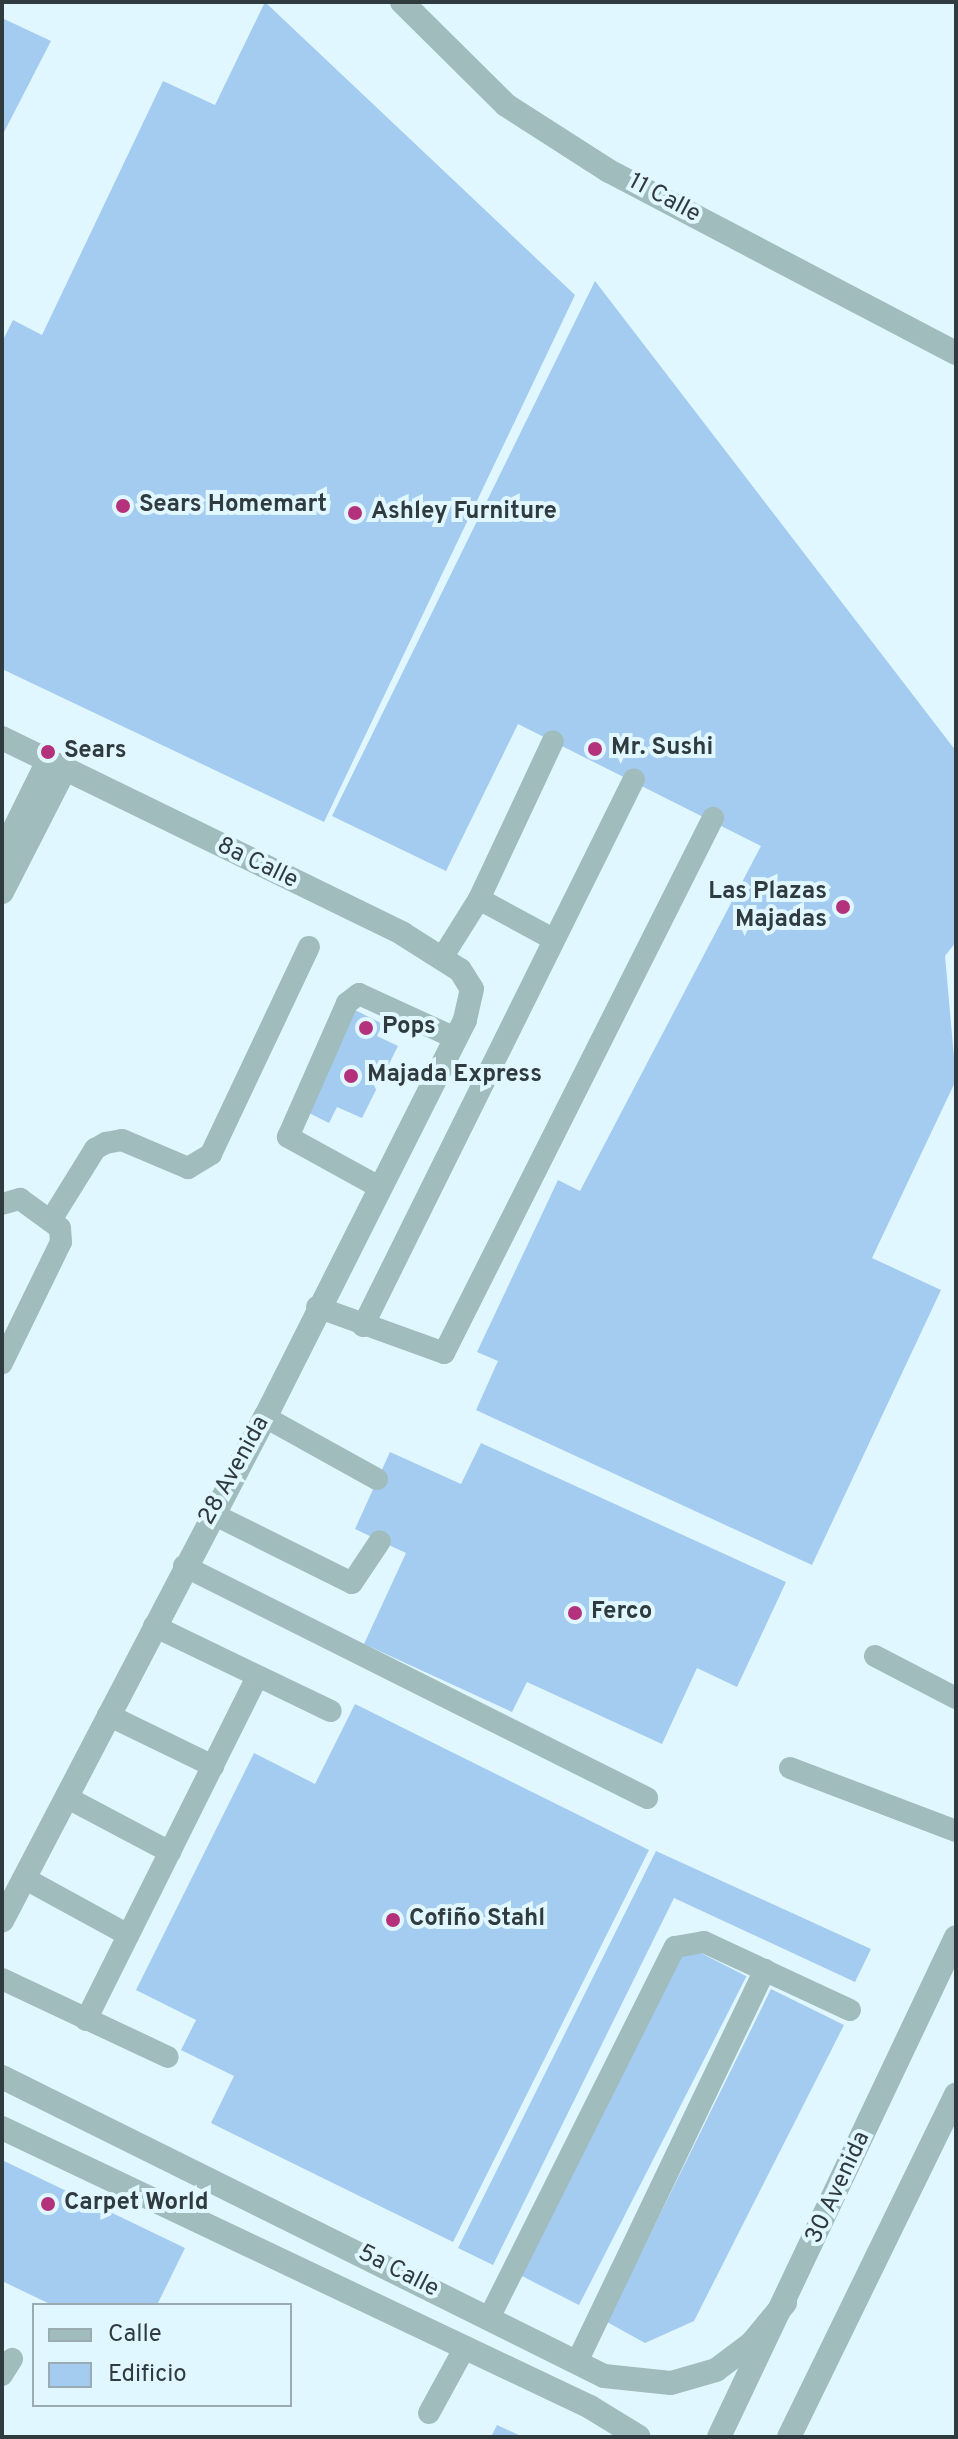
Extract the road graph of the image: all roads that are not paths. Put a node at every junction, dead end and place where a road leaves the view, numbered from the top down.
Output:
1 (402, 2) edge
2 (956, 353) edge
3 (2, 738) edge
4 (553, 741) dead end
5 (57, 765) junction
6 (634, 779) dead end
7 (713, 818) dead end
8 (2, 854) edge
9 (2, 892) edge
10 (479, 899) junction
11 (553, 939) junction
12 (309, 947) dead end
13 (442, 958) junction
14 (460, 1029) junction
15 (379, 1187) junction
16 (2, 1204) edge
17 (51, 1220) junction
18 (317, 1307) junction
19 (363, 1326) junction
20 (2, 1363) edge
21 (265, 1417) junction
22 (377, 1479) dead end
23 (211, 1513) junction
24 (380, 1541) dead end
25 (184, 1566) junction
26 (154, 1626) junction
27 (875, 1656) dead end
28 (256, 1679) junction
29 (956, 1698) edge
30 (331, 1711) dead end
31 (108, 1715) junction
32 (213, 1766) junction
33 (790, 1768) dead end
34 (66, 1797) junction
35 (647, 1798) dead end
36 (956, 1831) edge
37 (170, 1852) junction
38 (24, 1878) junction
39 (2, 1921) edge
40 (128, 1935) junction
41 (956, 1937) edge
42 (765, 1970) junction
43 (2, 1979) edge
44 (850, 2010) dead end
45 (86, 2020) junction
46 (168, 2057) dead end
47 (2, 2077) edge
48 (956, 2094) edge
49 (2, 2128) edge
50 (785, 2303) junction
51 (489, 2318) junction
52 (465, 2347) junction
53 (577, 2362) junction
54 (429, 2413) dead end
55 (639, 2437) edge
56 (719, 2437) edge
57 (789, 2437) edge

1 - 2 street, 11 Calle
3 - 5 street, 8a Calle
4 - 10 lane
5 - 8 street
5 - 9 street
5 - 13 street, 8a Calle
6 - 11 lane
7 - 19 lane
10 - 11 lane
10 - 13 lane
11 - 19 lane
12 - 17 lane
13 - 14 street, 8a Calle
14 - 15 street, 28 Avenida
14 - 15 lane
15 - 18 street, 28 Avenida
16 - 17 lane
17 - 20 lane
18 - 19 lane
18 - 21 street, 28 Avenida
21 - 22 lane
21 - 23 street, 28 Avenida
23 - 24 lane
23 - 25 street, 28 Avenida
25 - 26 street, 28 Avenida
25 - 35 lane
26 - 28 lane
26 - 31 street, 28 Avenida
27 - 29 lane
28 - 30 lane
28 - 32 lane
31 - 32 lane
31 - 34 street, 28 Avenida
32 - 37 lane
33 - 36 lane
34 - 37 lane
34 - 38 street, 28 Avenida
37 - 40 lane
38 - 39 street, 28 Avenida
38 - 40 lane
40 - 45 lane
41 - 50 street, 30 Avenida
42 - 44 lane
42 - 51 lane
42 - 53 lane
43 - 45 lane
45 - 46 lane
47 - 51 street, 5a Calle
48 - 57 street
49 - 52 street, 5a Calle
50 - 53 street, 5a Calle
50 - 56 street, 30 Avenida
51 - 53 street, 5a Calle
52 - 54 lane
52 - 55 street, 5a Calle

